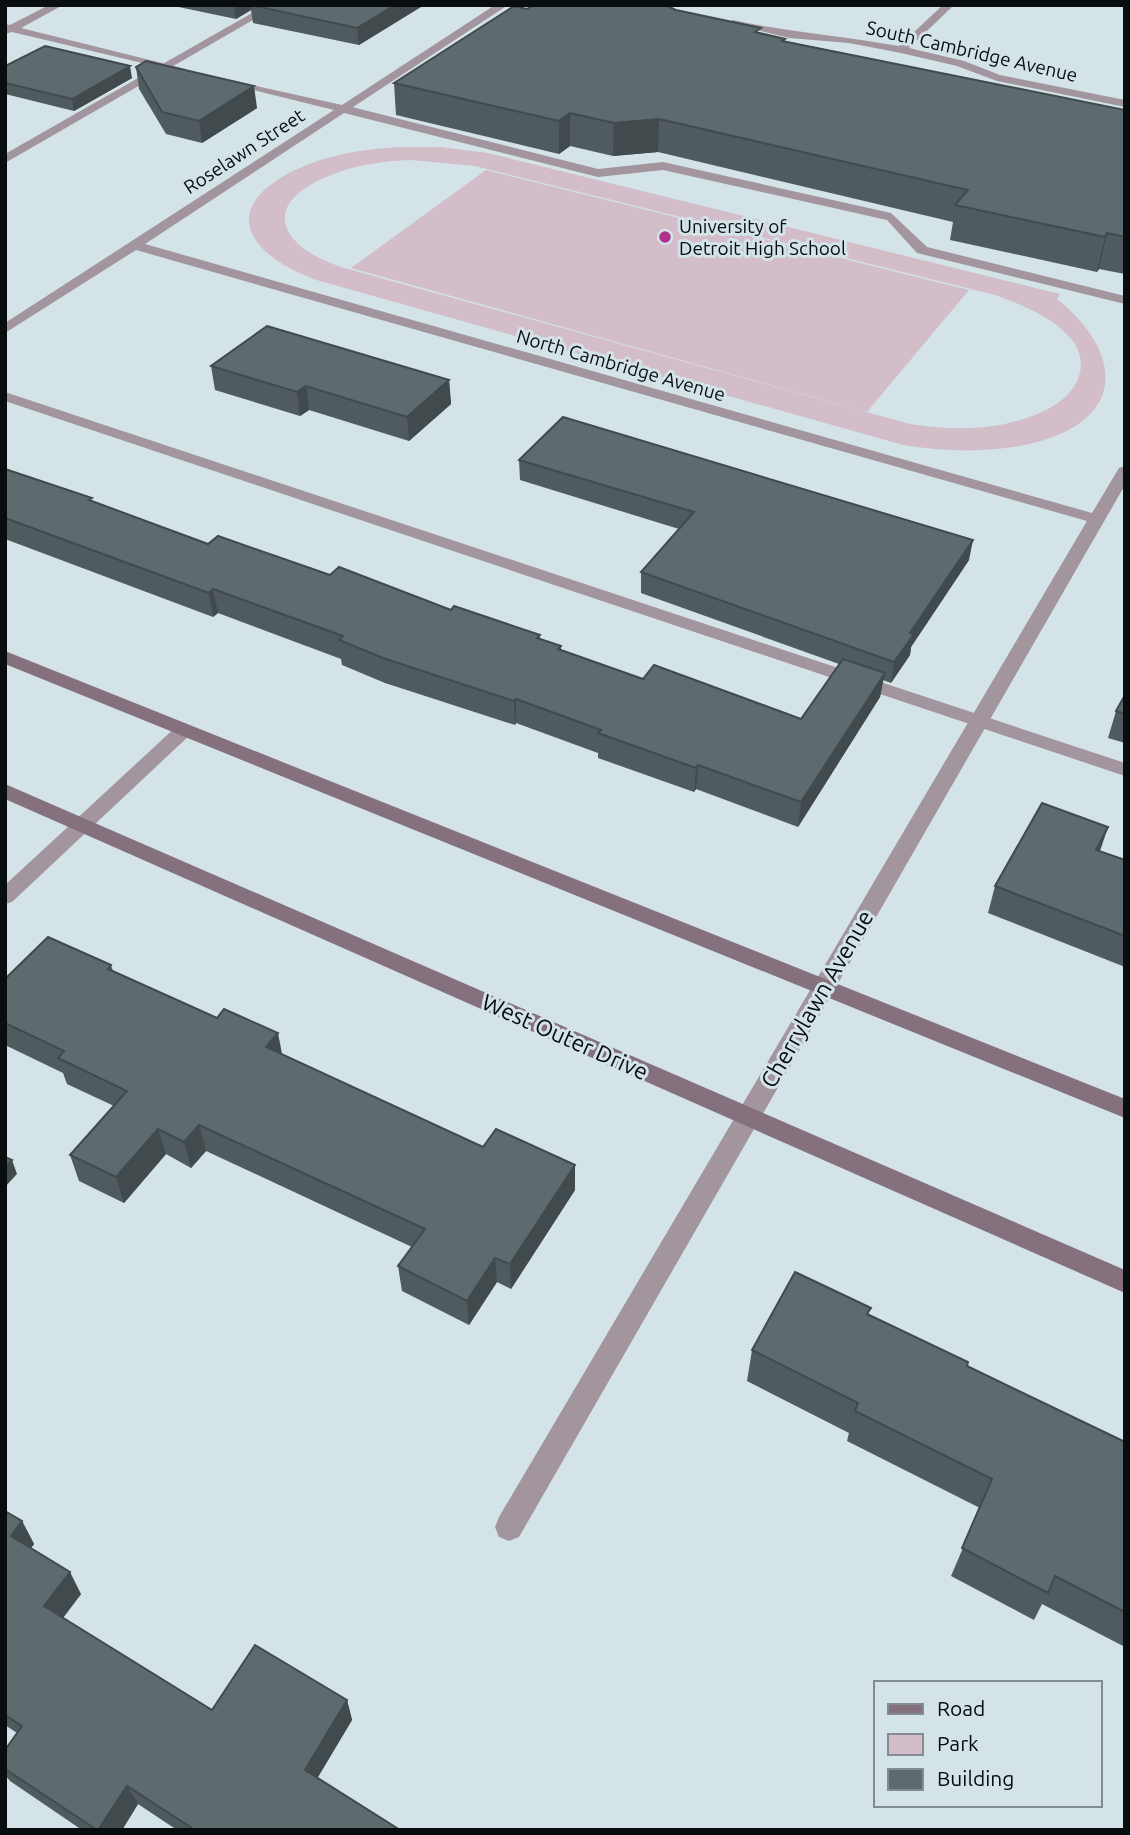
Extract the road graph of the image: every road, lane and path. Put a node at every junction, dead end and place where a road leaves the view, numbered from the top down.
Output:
1 (58, 5) edge
2 (274, 5) edge
3 (503, 5) edge
4 (949, 5) edge
5 (724, 22) edge
6 (7, 29) edge
7 (901, 50) junction
8 (166, 66) junction
9 (192, 72) edge
10 (217, 78) edge
11 (1125, 104) edge
12 (344, 109) junction
13 (5, 159) edge
14 (135, 245) junction
15 (1125, 300) edge
16 (5, 329) edge
17 (5, 396) edge
18 (1125, 471) edge
19 (1097, 519) junction
20 (5, 657) edge
21 (979, 722) junction
22 (184, 729) junction
23 (1125, 770) edge
24 (5, 792) edge
25 (82, 825) junction
26 (5, 897) edge
27 (824, 988) junction
28 (1125, 1109) edge
29 (749, 1117) junction
30 (1125, 1282) edge
31 (509, 1527) dead end

1 - 6 street
2 - 8 street
3 - 12 street, Roselawn Street
4 - 7 street
5 - 7 street, South Cambridge Avenue
6 - 8 street
7 - 11 street, South Cambridge Avenue
8 - 9 street
8 - 13 street
10 - 12 street
12 - 14 street, Roselawn Street
12 - 15 street
14 - 16 street, Roselawn Street
14 - 19 street, North Cambridge Avenue
17 - 21 street
18 - 19 street, Cherrylawn Avenue
19 - 21 street, Cherrylawn Avenue
20 - 22 main road
21 - 23 street
21 - 27 street, Cherrylawn Avenue
22 - 25 street
22 - 27 main road
24 - 25 main road, West Outer Drive
25 - 26 street
25 - 29 main road, West Outer Drive
27 - 28 main road
27 - 29 street, Cherrylawn Avenue
29 - 30 main road, West Outer Drive
29 - 31 street, Cherrylawn Avenue

